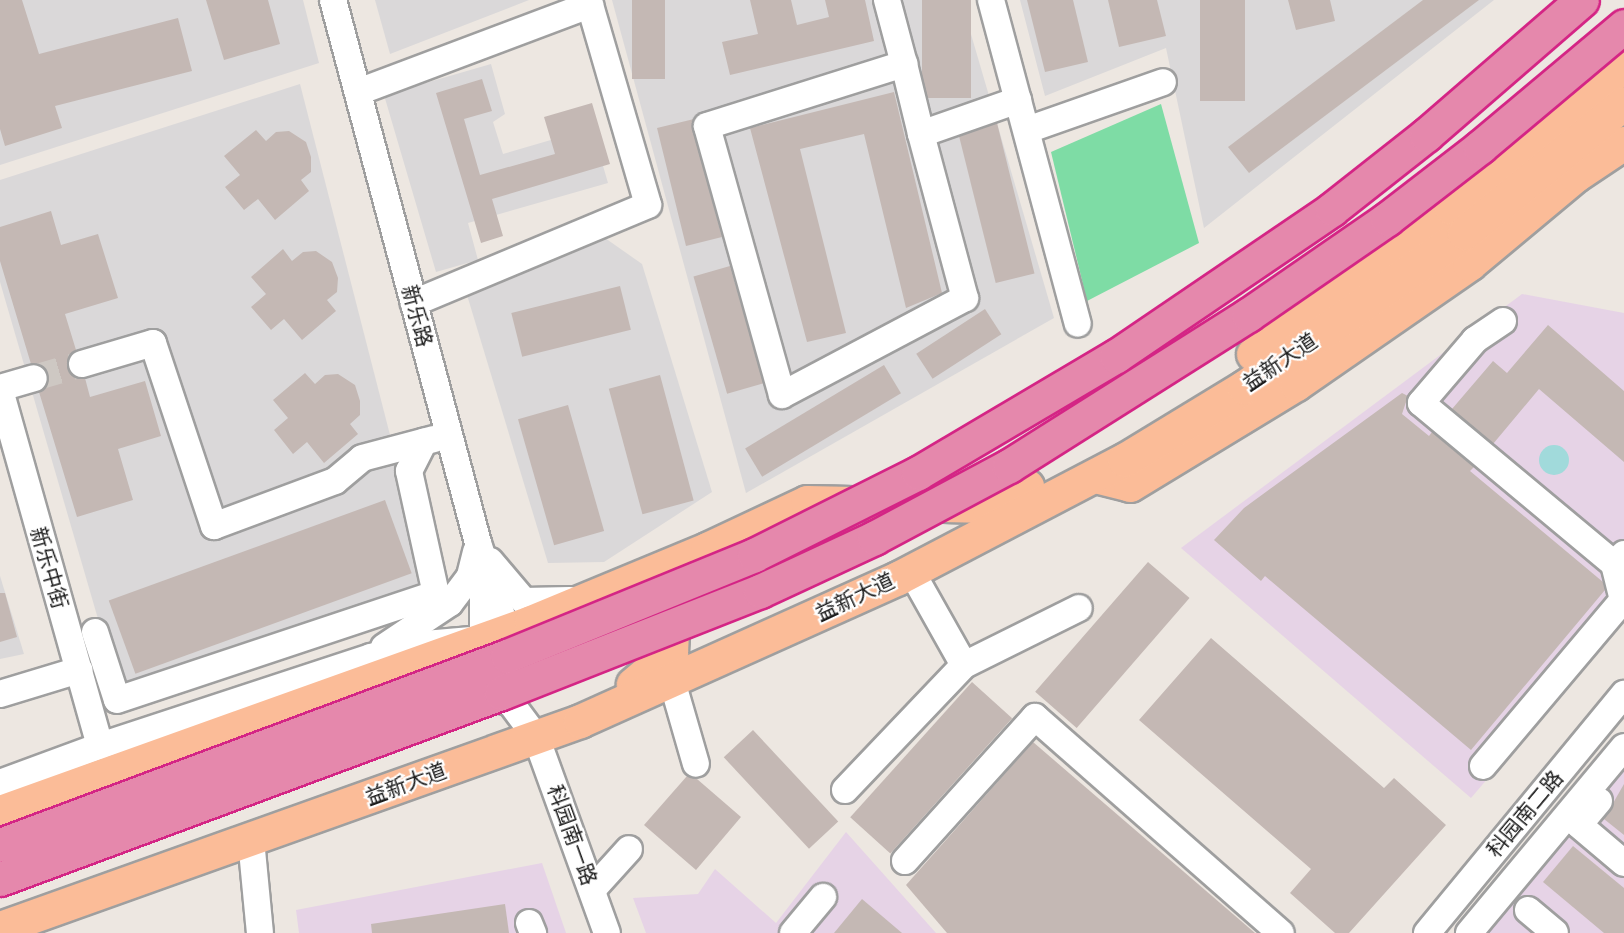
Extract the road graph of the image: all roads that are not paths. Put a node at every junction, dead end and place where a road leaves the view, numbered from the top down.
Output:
1 (333, 0) edge
2 (887, 0) edge
3 (991, 0) edge
4 (1582, 0) edge
5 (1624, 26) edge
6 (904, 64) junction
7 (1624, 65) edge
8 (1163, 82) dead end
9 (357, 92) junction
10 (1018, 100) junction
11 (1624, 103) edge
12 (1027, 130) junction
13 (921, 134) junction
14 (1624, 143) edge
15 (414, 303) junction
16 (1503, 321) dead end
17 (1078, 324) dead end
18 (82, 364) tunnel mouth
19 (34, 378) tunnel mouth
20 (0, 389) edge
21 (5, 434) edge
22 (449, 435) junction
23 (424, 442) junction
24 (1119, 451) junction
25 (1095, 476) junction
26 (478, 543) junction
27 (1619, 559) edge
28 (911, 571) junction
29 (585, 598) junction
30 (1079, 608) dead end
31 (507, 631) junction
32 (95, 632) dead end
33 (964, 665) junction
34 (79, 670) junction
35 (365, 670) junction
36 (672, 681) junction
37 (0, 694) edge
38 (1624, 694) edge
39 (419, 705) junction
40 (580, 721) junction
41 (536, 737) junction
42 (100, 746) junction
43 (1624, 747) edge
44 (696, 764) dead end
45 (1483, 766) dead end
46 (1624, 770) edge
47 (0, 783) edge
48 (845, 790) dead end
49 (0, 812) edge
50 (251, 840) junction
51 (0, 845) edge
52 (629, 849) dead end
53 (0, 860) edge
54 (905, 861) dead end
55 (1624, 863) edge
56 (0, 879) edge
57 (592, 890) junction
58 (823, 897) dead end
59 (1528, 910) dead end
60 (0, 928) edge
61 (260, 933) edge
62 (607, 933) edge
63 (793, 933) edge
64 (1281, 933) edge
65 (1427, 933) edge
66 (1469, 933) edge
67 (1555, 933) edge

1 - 9 street, 新乐路
2 - 6 street
3 - 10 street
4 - 51 highway, bridge
5 - 56 highway, bridge
6 - 13 street
6 - 13 street
7 - 24 main road, 益新大道
8 - 12 street
9 - 15 street, 新乐路
9 - 15 street
10 - 12 street
10 - 13 street
11 - 24 main road, 益新大道
12 - 17 street
14 - 25 main road
15 - 22 street, 新乐路
16 - 27 street
18 - 23 street
19 - 20 street
20 - 21 street, 新乐中街
21 - 34 street, 新乐中街
22 - 23 street
22 - 26 street, 新乐路
23 - 32 street
24 - 25 main road, 益新大道
24 - 29 main road, 益新大道
25 - 28 main road, 益新大道
26 - 29 street
26 - 31 street, 新乐路
26 - 35 street
27 - 45 street
28 - 33 street
28 - 36 main road, 益新大道
29 - 31 main road, 益新大道
30 - 33 street
31 - 35 main road, 益新大道
31 - 39 street
31 - 40 main road
33 - 48 street
34 - 37 street
34 - 42 street, 新乐中街
35 - 42 street
35 - 49 main road, 益新大道
36 - 40 main road, 益新大道
36 - 44 street
38 - 65 street, 科园南二路
39 - 41 street, 科园南一路
39 - 53 street
40 - 41 main road, 益新大道
41 - 50 main road, 益新大道
41 - 57 street, 科园南一路
42 - 47 street
43 - 66 street, 科园南二路
46 - 55 street
50 - 60 main road, 益新大道
50 - 61 street
52 - 57 street
54 - 64 street
57 - 62 street, 科园南一路
58 - 63 street
59 - 67 street

